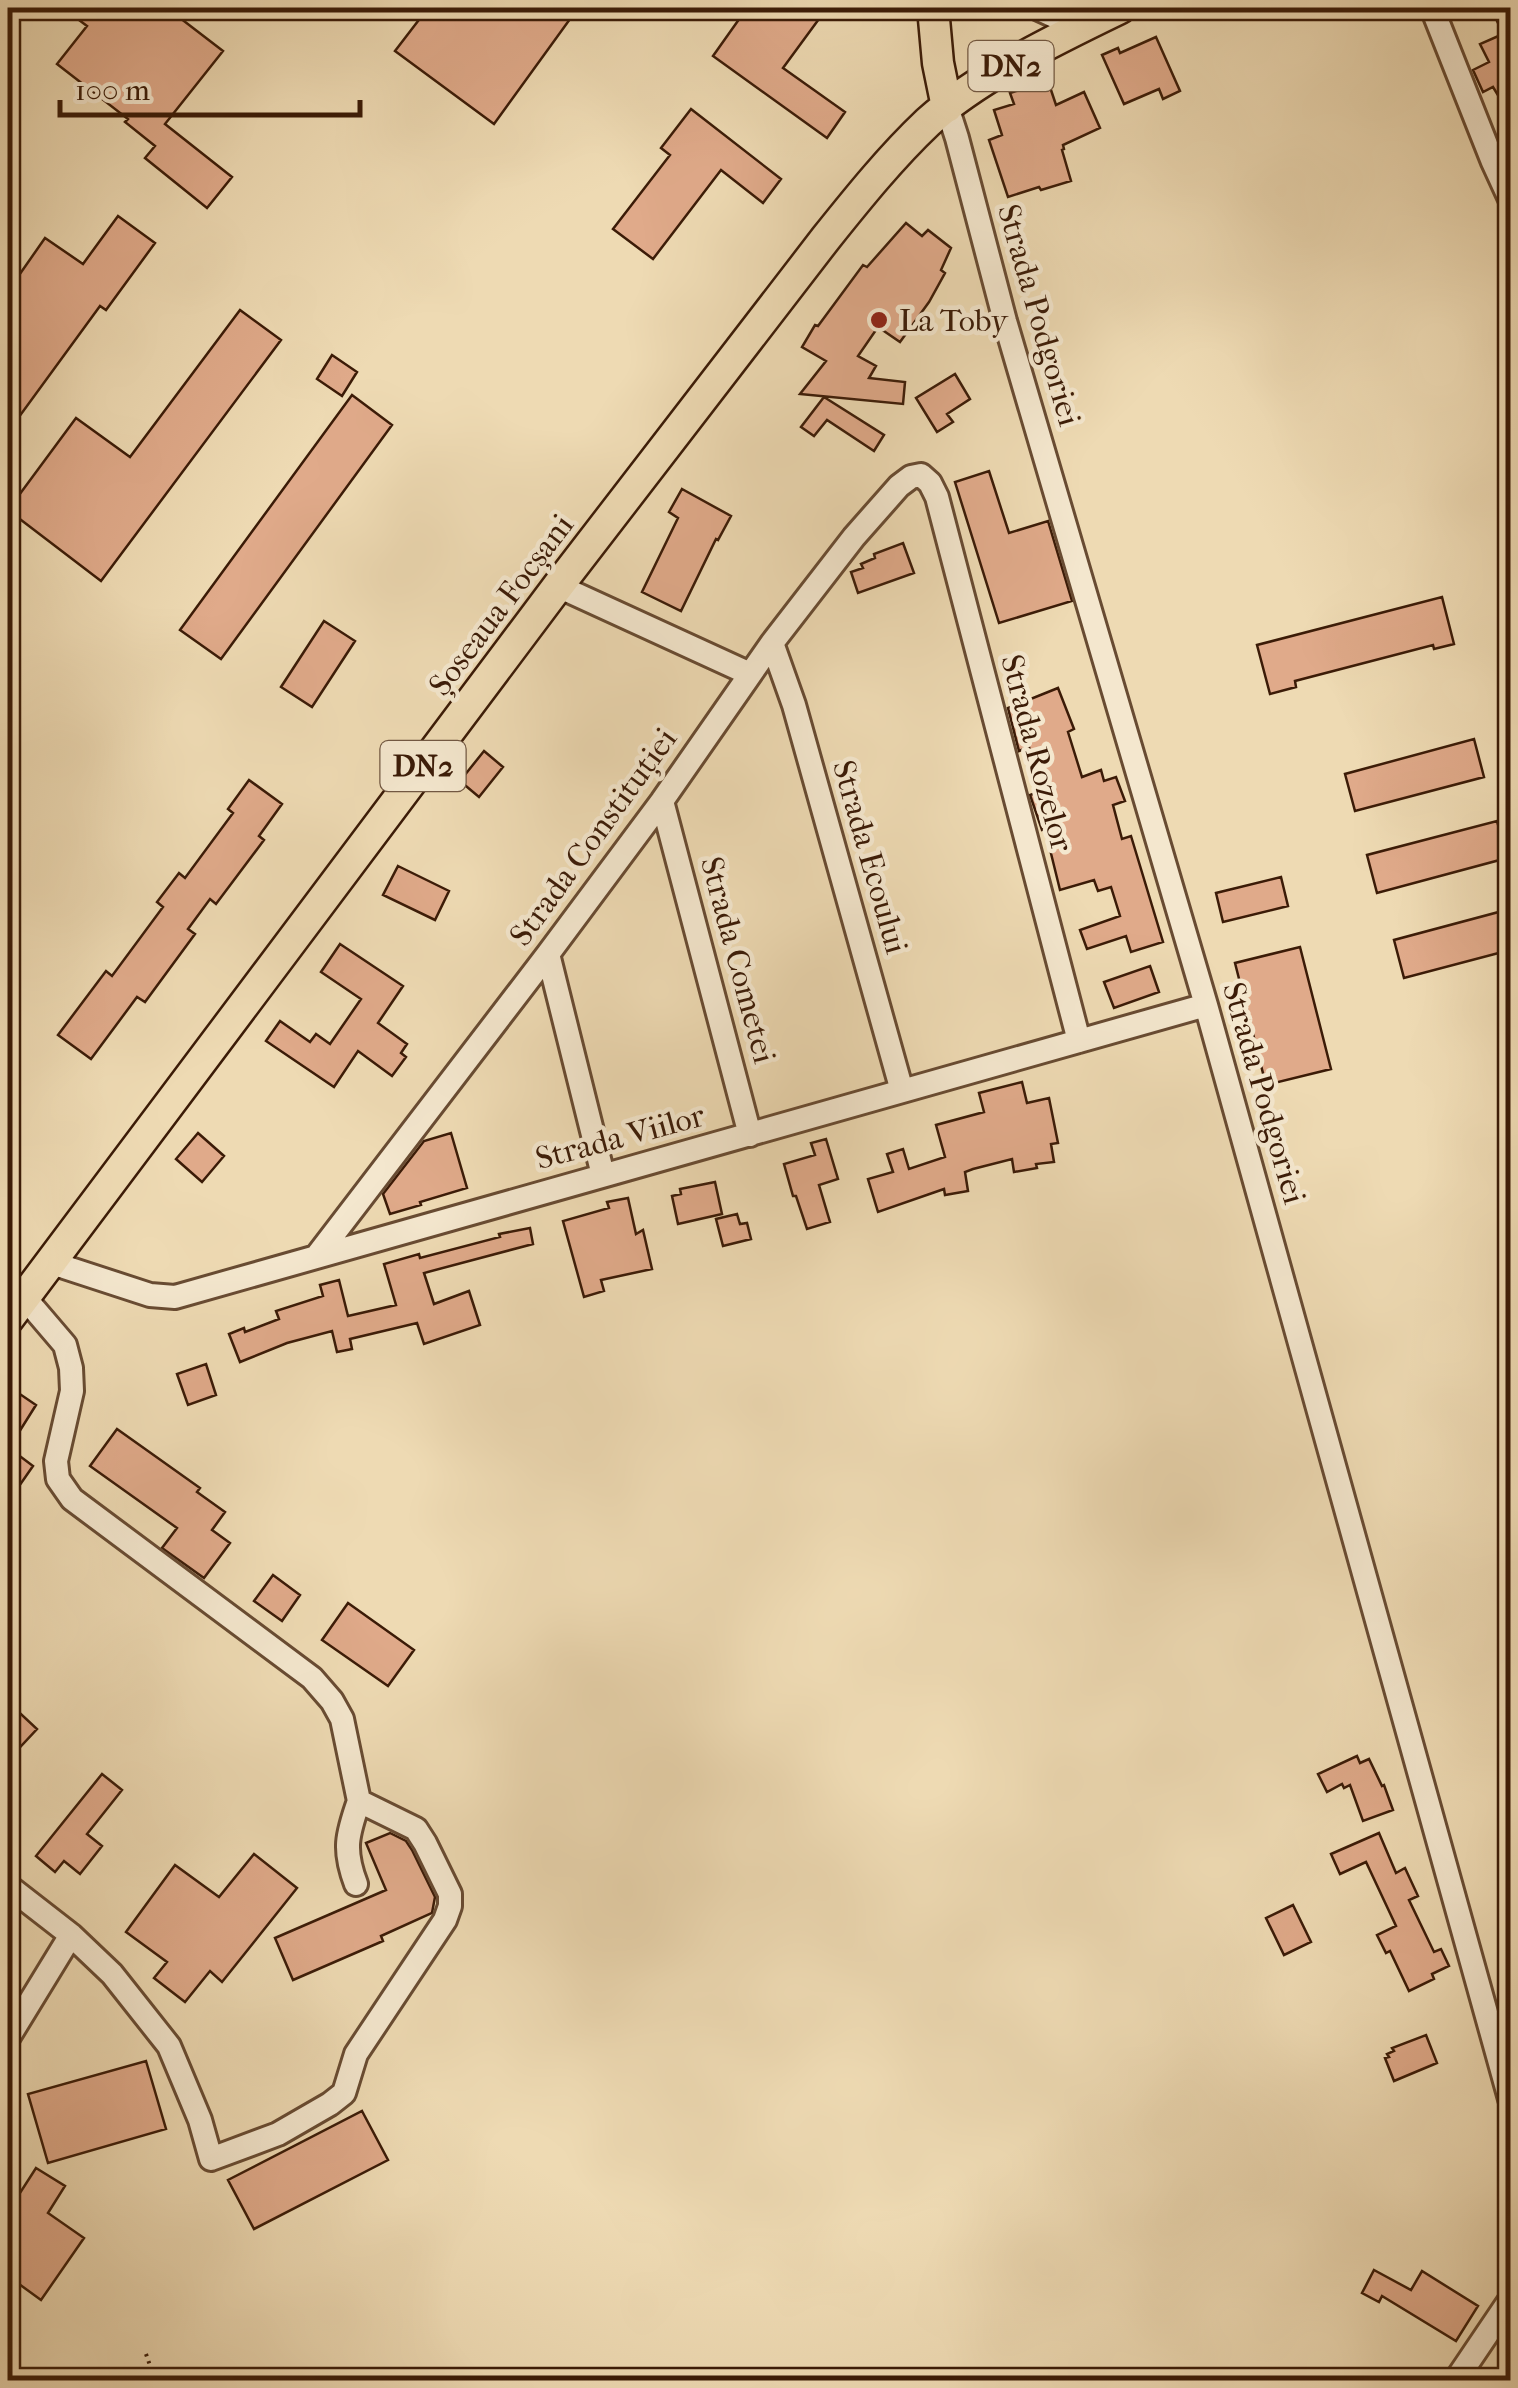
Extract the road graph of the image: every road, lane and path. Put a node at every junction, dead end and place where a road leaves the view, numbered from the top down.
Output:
1 (933, 8) edge
2 (1037, 8) edge
3 (1432, 8) edge
4 (1097, 15) edge
5 (947, 107) junction
6 (1502, 157) edge
7 (1510, 199) edge
8 (930, 482) joint
9 (558, 586) junction
10 (772, 643) junction
11 (750, 674) junction
12 (662, 801) junction
13 (548, 954) junction
14 (1206, 1005) junction
15 (1079, 1041) junction
16 (902, 1091) junction
17 (750, 1135) junction
18 (603, 1175) junction
19 (316, 1256) junction
20 (52, 1262) junction
21 (16, 1308) edge
22 (360, 1801) junction
23 (356, 1884) dead end
24 (8, 1886) edge
25 (71, 1936) junction
26 (8, 2038) edge
27 (1510, 2099) edge
28 (1510, 2300) edge
29 (146, 2354) dead end
30 (155, 2380) edge
31 (1456, 2380) edge

1 - 5 main road
2 - 4 street
3 - 6 street
4 - 5 main road, Șoseaua Focșani / DN2
5 - 9 main road, Șoseaua Focșani / DN2
5 - 14 street, Strada Podgoriei
6 - 7 street
8 - 10 street, Strada Constituției
8 - 15 street, Strada Rozelor
9 - 11 street
9 - 20 main road, Șoseaua Focșani / DN2
10 - 11 street, Strada Constituției
10 - 16 street, Strada Ecoului
11 - 12 street, Strada Constituției
12 - 13 street, Strada Constituției
12 - 17 street, Strada Cometei
13 - 18 street
13 - 19 street, Strada Constituției
14 - 15 street, Strada Viilor
14 - 27 street, Strada Podgoriei
15 - 16 street, Strada Viilor
16 - 17 street, Strada Viilor
17 - 18 street, Strada Viilor
18 - 19 street, Strada Viilor
19 - 20 street, Strada Viilor
20 - 21 main road, Șoseaua Focșani / DN2
21 - 22 street
22 - 23 street
22 - 25 street
24 - 25 street
25 - 26 street
28 - 31 street
29 - 30 path

